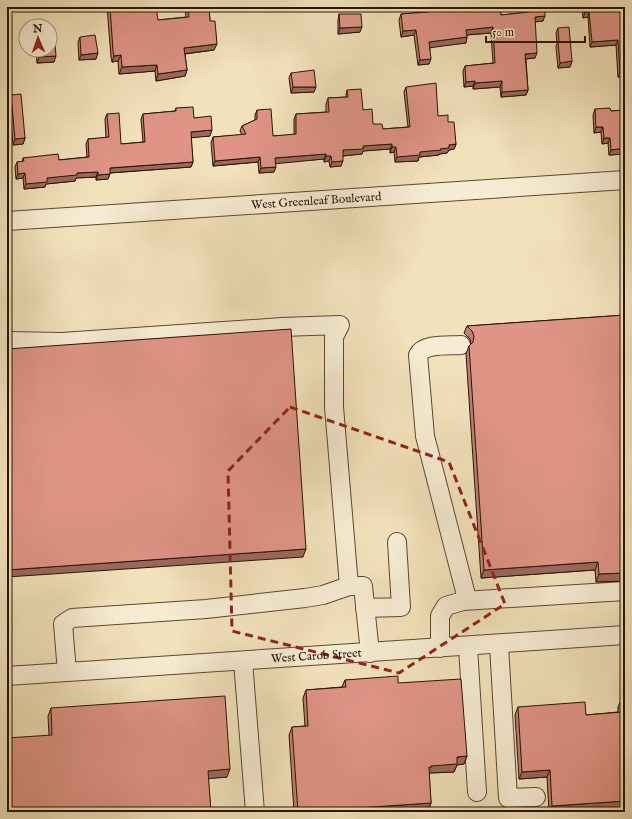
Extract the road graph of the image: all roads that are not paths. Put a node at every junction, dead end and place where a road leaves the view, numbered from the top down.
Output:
1 (625, 180) edge
2 (7, 221) edge
3 (7, 341) edge
4 (461, 345) dead end
5 (397, 542) dead end
6 (349, 586) junction
7 (625, 591) edge
8 (464, 602) junction
9 (365, 608) junction
10 (625, 635) edge
11 (499, 645) junction
12 (468, 647) junction
13 (440, 648) junction
14 (370, 653) junction
15 (243, 661) junction
16 (67, 672) junction
17 (7, 676) edge
18 (477, 792) dead end
19 (536, 797) dead end
20 (255, 812) edge

1 - 2 street, West Greenleaf Boulevard
3 - 6 street
4 - 8 street
5 - 9 street
6 - 9 street
6 - 16 street
7 - 8 street
8 - 13 street
9 - 14 street
10 - 11 street, West Carob Street
11 - 12 street, West Carob Street
11 - 19 street
12 - 13 street, West Carob Street
12 - 18 street
13 - 14 street, West Carob Street
14 - 15 street, West Carob Street
15 - 16 street, West Carob Street
15 - 20 street
16 - 17 street, West Carob Street

